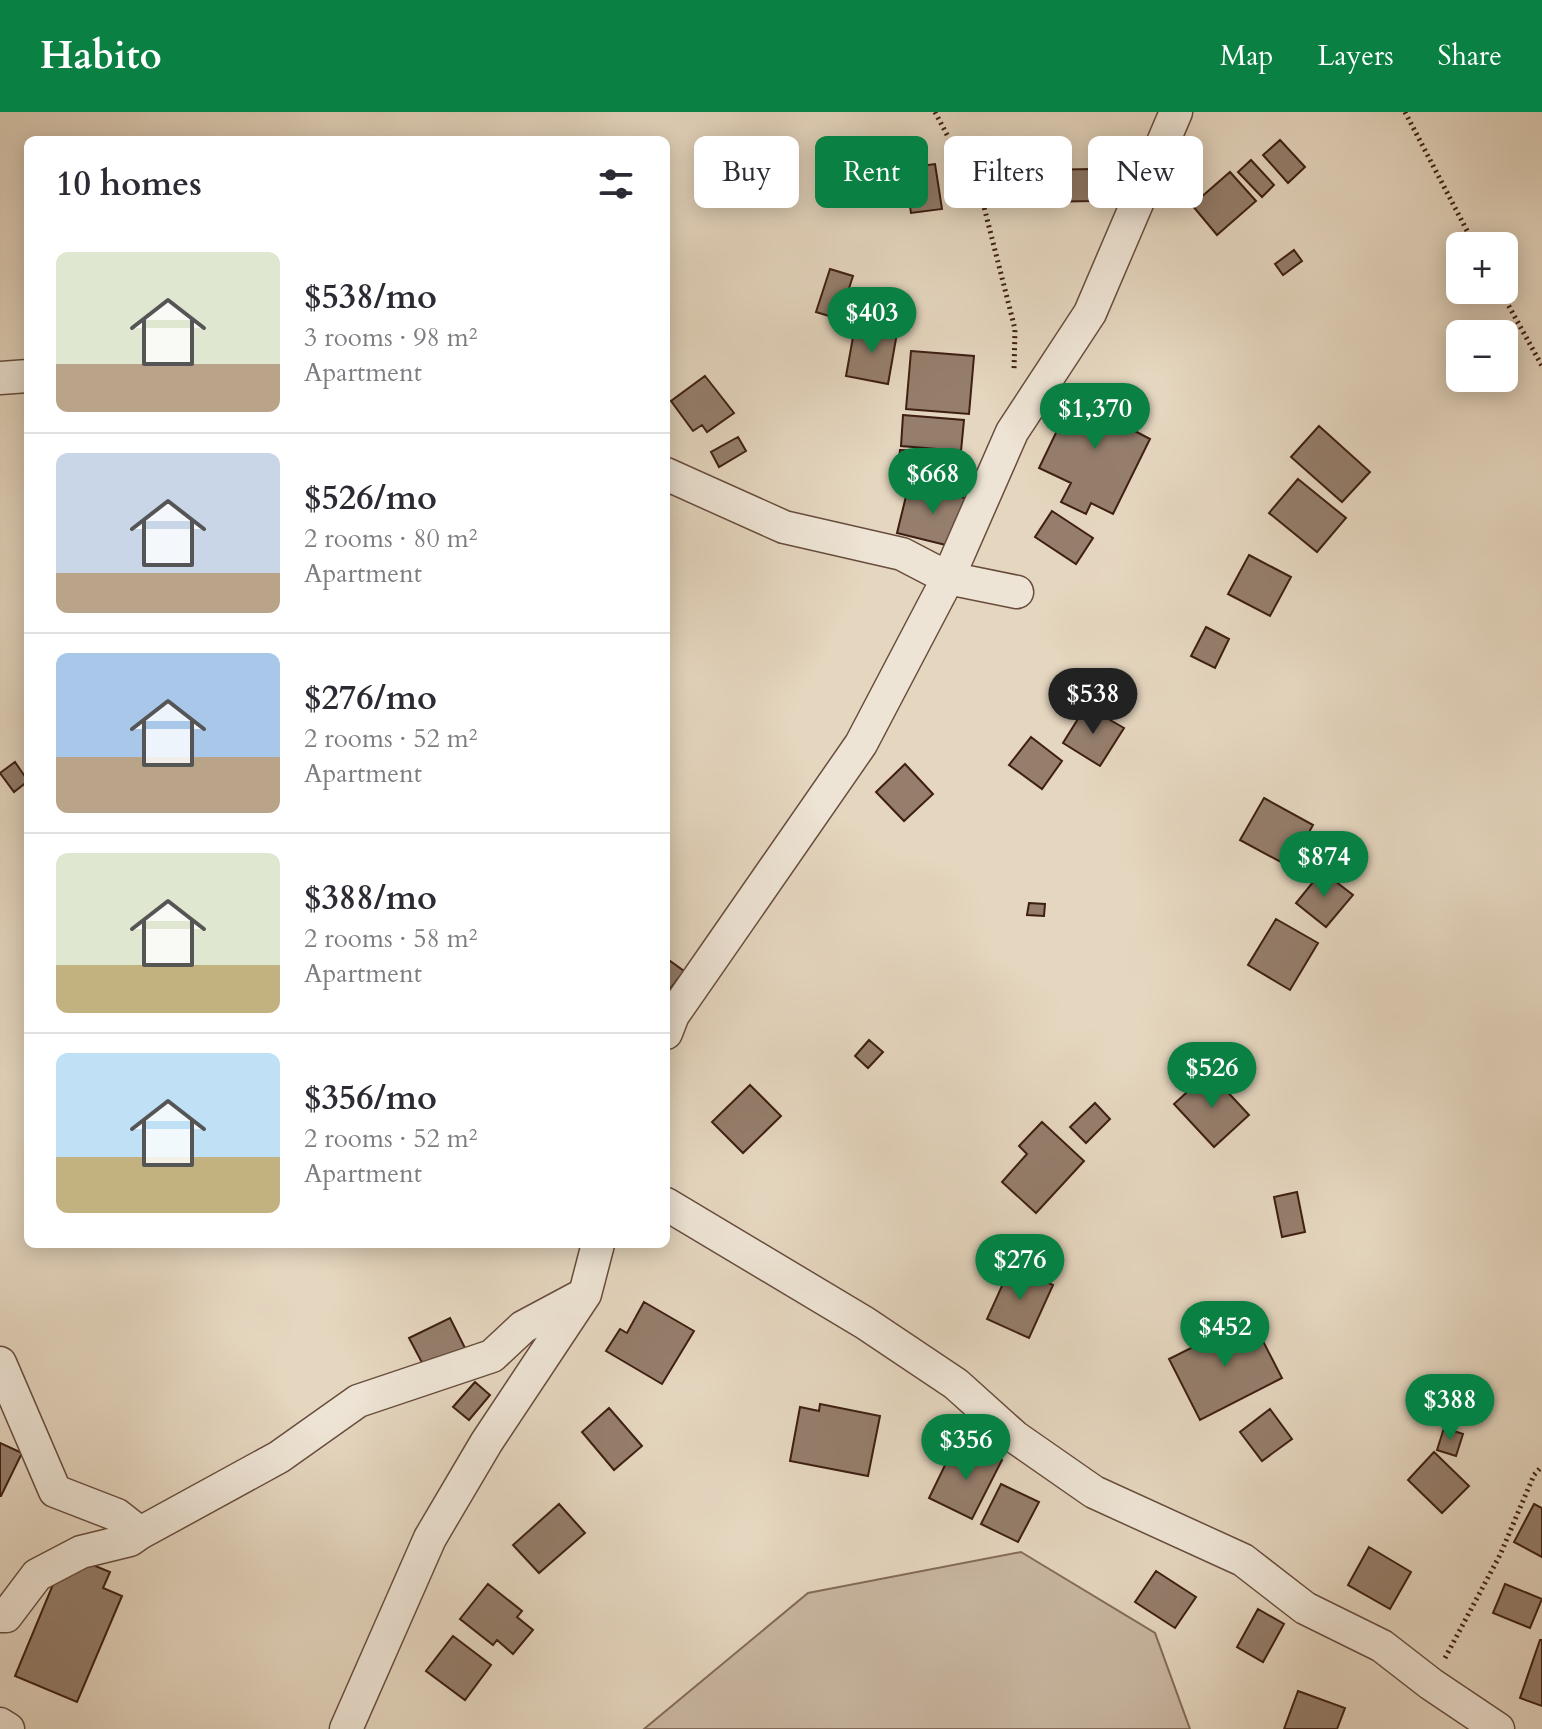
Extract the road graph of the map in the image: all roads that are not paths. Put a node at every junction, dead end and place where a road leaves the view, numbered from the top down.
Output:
1 (1176, 112) edge
2 (24, 376) edge
3 (0, 378) edge
4 (670, 476) edge
5 (948, 578) junction
6 (1017, 592) dead end
7 (670, 1023) edge
8 (670, 1206) edge
9 (597, 1248) edge
10 (585, 1294) junction
11 (0, 1363) edge
12 (140, 1533) junction
13 (0, 1616) edge
14 (0, 1724) edge
15 (8, 1729) edge
16 (346, 1729) edge
17 (1498, 1729) edge

1 - 5 street
2 - 3 street
4 - 5 street
5 - 6 street
5 - 7 street
8 - 17 street
9 - 10 street
10 - 12 street
10 - 16 street
11 - 12 street
12 - 13 street
14 - 15 street

